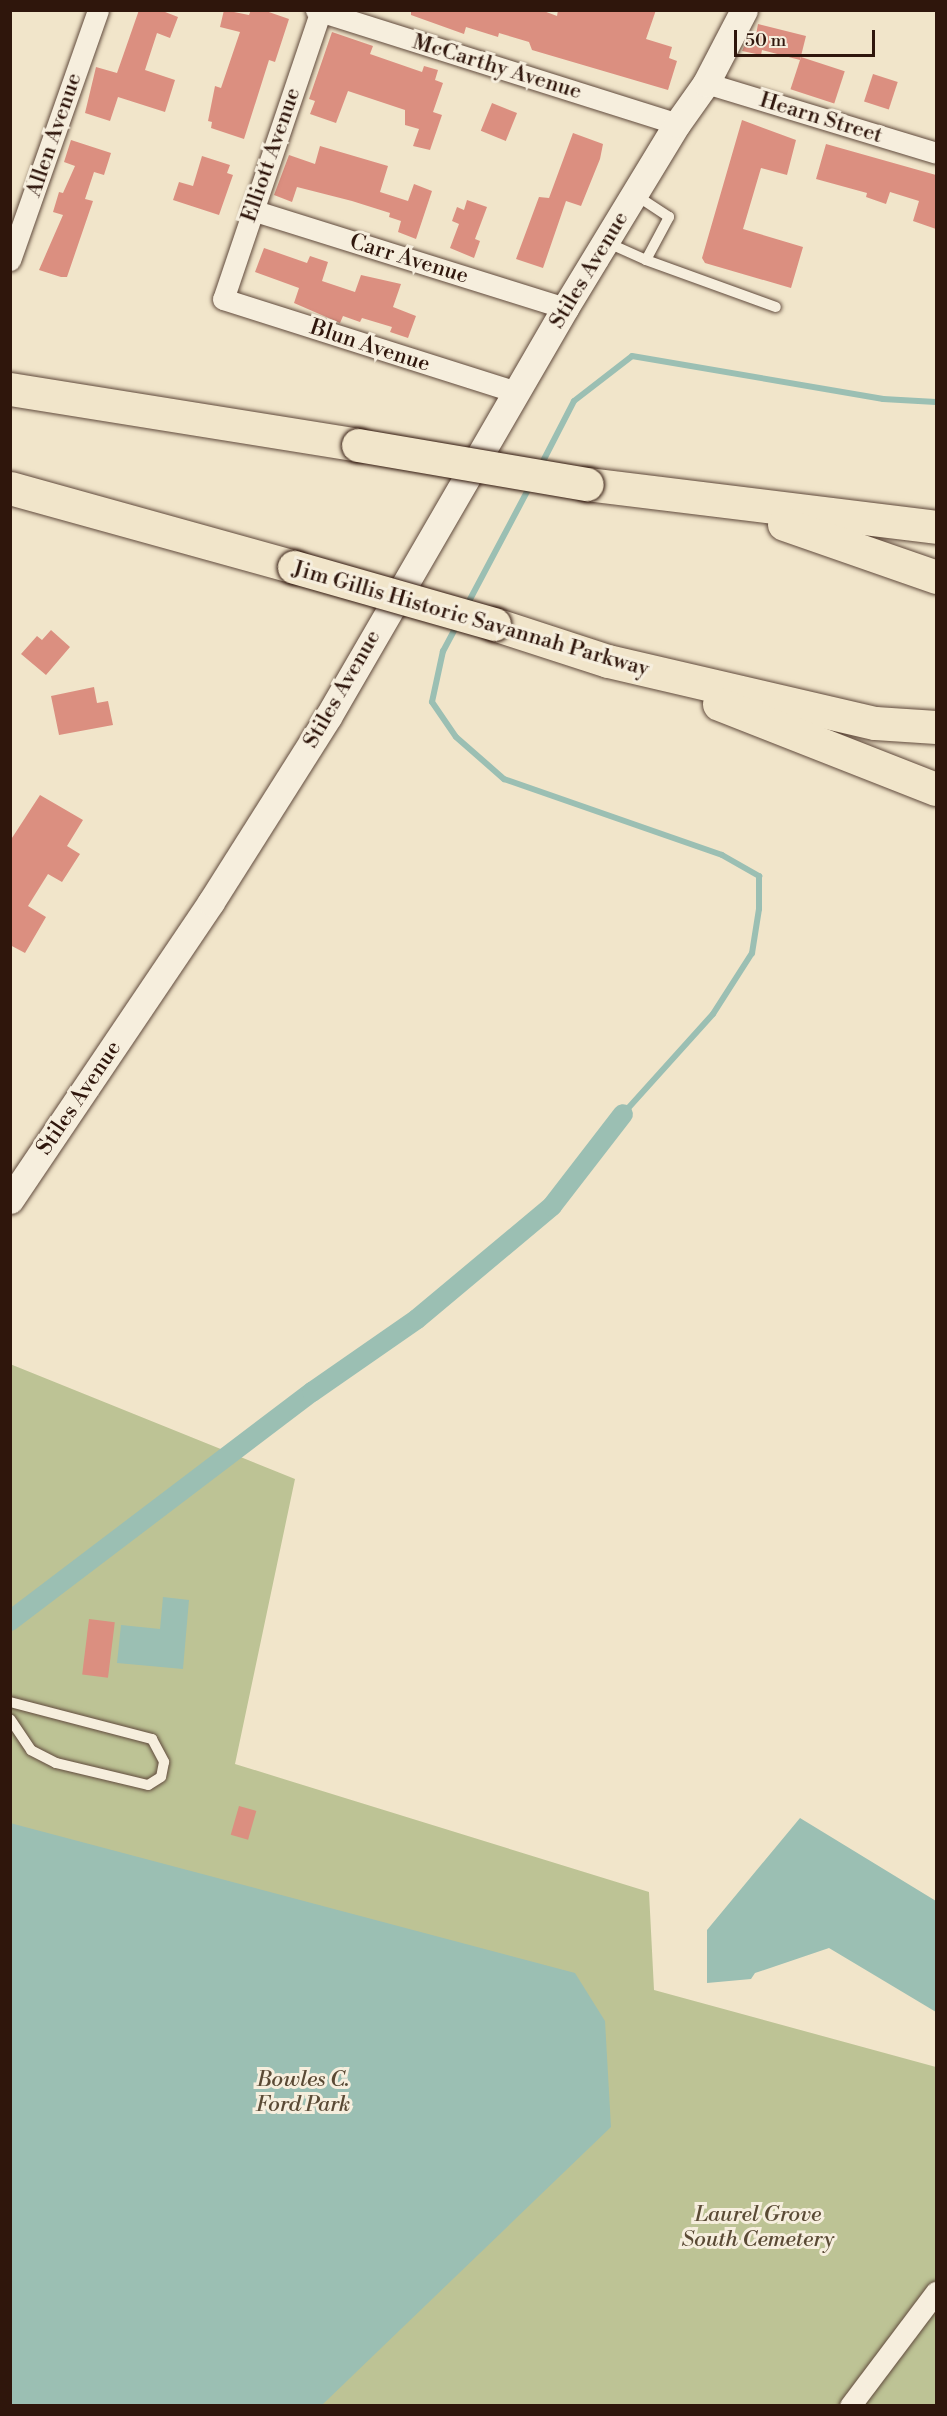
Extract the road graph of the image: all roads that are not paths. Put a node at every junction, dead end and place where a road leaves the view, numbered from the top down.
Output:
1 (98, 10) edge
2 (744, 10) edge
3 (319, 11) edge
4 (706, 83) junction
5 (677, 124) junction
6 (936, 153) edge
7 (634, 194) junction
8 (252, 210) junction
9 (606, 242) junction
10 (10, 260) edge
11 (646, 260) junction
12 (223, 299) joint
13 (776, 307) dead end
14 (565, 308) junction
15 (10, 389) edge
16 (517, 392) junction
17 (10, 488) edge
18 (725, 504) junction
19 (936, 527) edge
20 (936, 577) edge
21 (608, 661) junction
22 (936, 727) edge
23 (936, 789) edge
24 (10, 1200) edge
25 (10, 1702) edge
26 (10, 1719) edge
27 (936, 2292) edge
28 (850, 2406) edge

1 - 10 street, Allen Avenue
2 - 4 street, Stiles Avenue
3 - 5 street, McCarthy Avenue
3 - 8 street, Elliott Avenue
4 - 5 street, Stiles Avenue
4 - 6 street, Hearn Street
5 - 7 street, Stiles Avenue
7 - 9 street, Stiles Avenue
7 - 11 lane
8 - 12 street, Elliott Avenue
8 - 14 street, Carr Avenue
9 - 11 lane
9 - 14 street, Stiles Avenue
11 - 13 lane
12 - 16 street, Blun Avenue
14 - 16 street, Stiles Avenue
15 - 18 highway, bridge
16 - 24 street, Stiles Avenue
17 - 21 highway, Jim Gillis Historic Savannah Parkway, bridge
18 - 19 highway
18 - 20 highway
21 - 22 highway, Jim Gillis Historic Savannah Parkway
21 - 23 highway
25 - 26 lane
27 - 28 street

